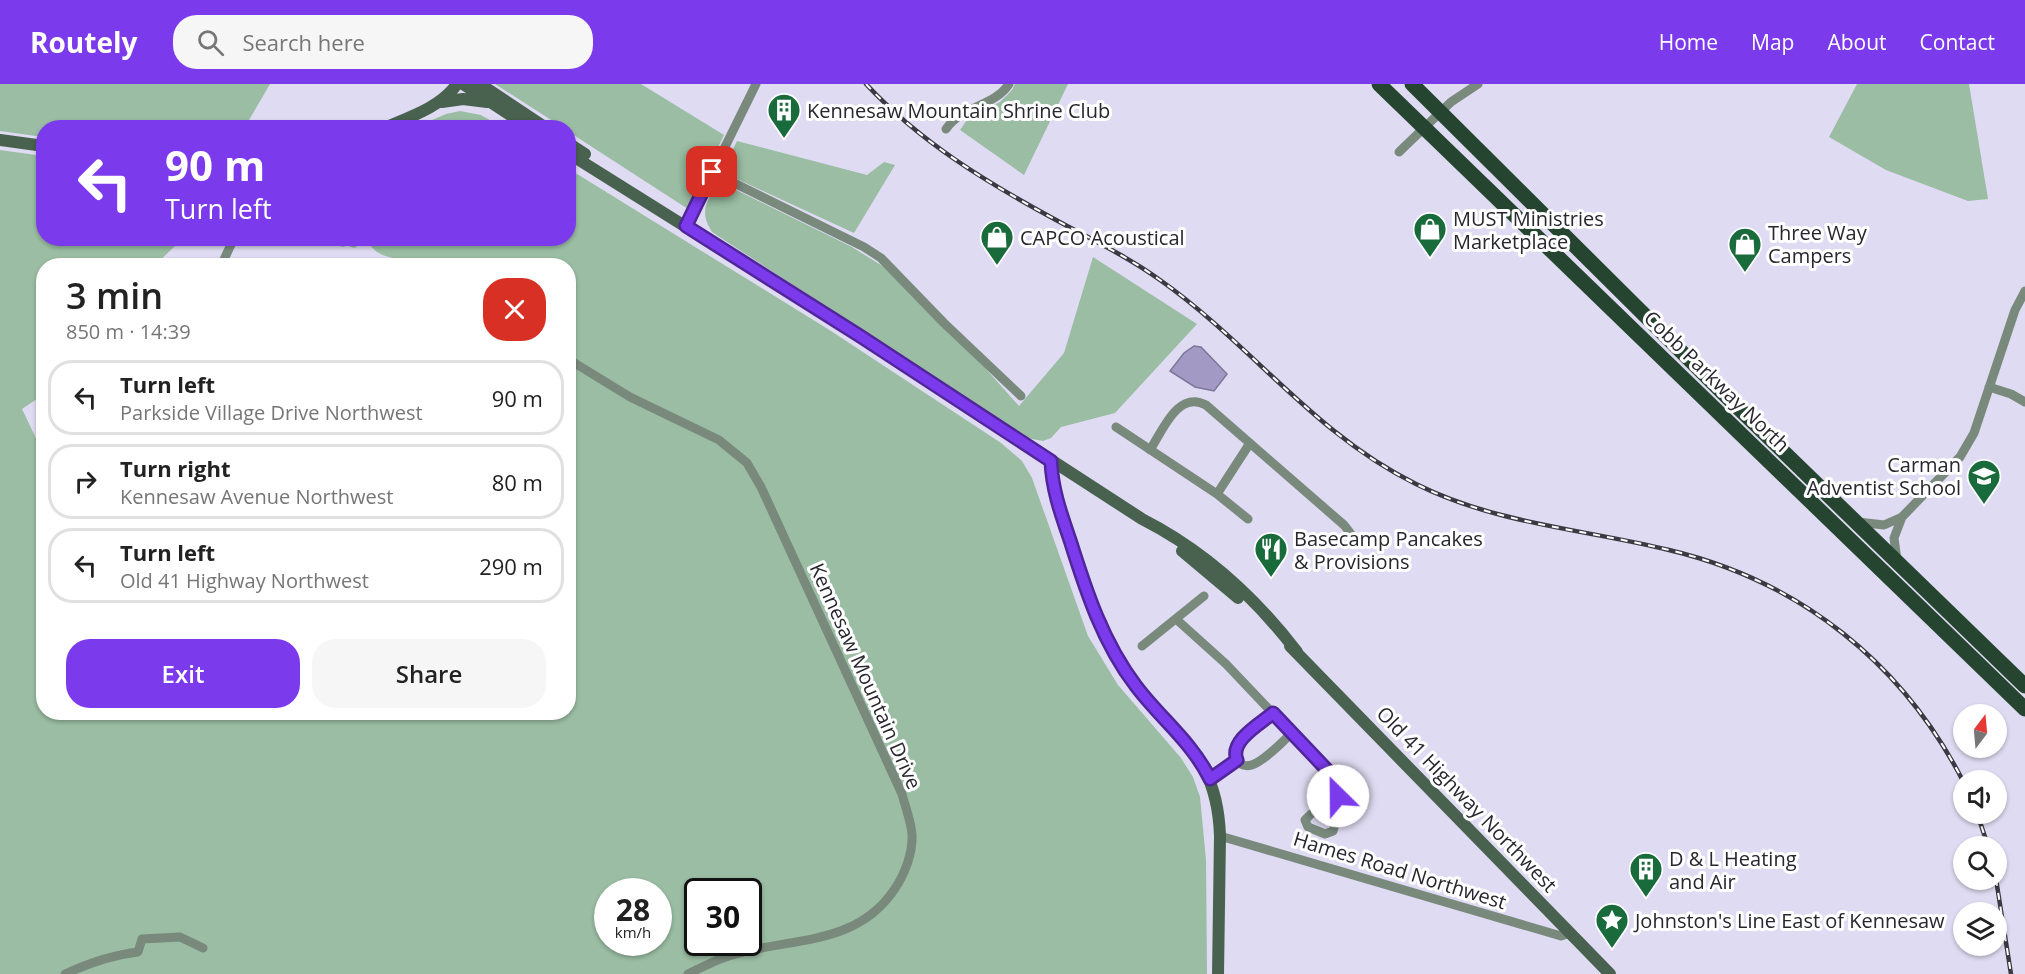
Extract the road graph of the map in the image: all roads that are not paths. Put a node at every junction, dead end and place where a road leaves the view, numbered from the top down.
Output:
1 (444, 84) edge
2 (457, 84) edge
3 (463, 84) edge
4 (480, 84) edge
5 (756, 84) edge
6 (1009, 84) edge
7 (1379, 84) edge
8 (1412, 84) edge
9 (1478, 84) edge
10 (437, 104) junction
11 (495, 105) junction
12 (1441, 112) junction
13 (402, 120) edge
14 (518, 120) edge
15 (534, 120) edge
16 (946, 129) dead end
17 (1423, 129) junction
18 (0, 140) edge
19 (36, 145) edge
20 (576, 148) edge
21 (1399, 152) dead end
22 (576, 158) edge
23 (712, 172) junction
24 (686, 226) junction
25 (2025, 291) edge
26 (576, 364) edge
27 (1989, 387) junction
28 (1021, 396) dead end
29 (2025, 402) edge
30 (1116, 427) dead end
31 (1250, 443) junction
32 (1150, 450) junction
33 (1051, 461) junction
34 (1217, 494) junction
35 (1902, 517) junction
36 (1248, 519) dead end
37 (1855, 521) junction
38 (1351, 534) dead end
39 (1898, 564) junction
40 (1204, 596) dead end
41 (1176, 619) junction
42 (1142, 646) dead end
43 (2025, 687) edge
44 (2025, 709) edge
45 (1273, 713) junction
46 (1292, 733) junction
47 (1237, 760) junction
48 (1210, 779) junction
49 (1338, 790) junction
50 (1220, 836) junction
51 (1570, 933) junction
52 (202, 948) dead end
53 (65, 974) edge
54 (688, 974) edge
55 (1218, 974) edge
56 (1610, 974) edge

1 - 10 street
2 - 10 street
3 - 11 street
4 - 15 street
5 - 23 street
6 - 16 street
7 - 17 main road, Cobb Parkway North
8 - 12 main road, Cobb Parkway North
9 - 12 street
10 - 11 street
10 - 13 street
11 - 14 street
12 - 17 street
12 - 37 main road, Cobb Parkway North
17 - 21 street
17 - 44 main road, Cobb Parkway North
18 - 19 street
20 - 24 street, Old 41 Highway Northwest
22 - 24 street, Old 41 Highway Northwest
23 - 24 street
23 - 28 street
24 - 33 street, Old 41 Highway Northwest
25 - 27 street
26 - 54 street, Kennesaw Mountain Drive
27 - 29 street
27 - 35 street
30 - 32 street
31 - 32 street
31 - 34 street
31 - 38 street
32 - 34 street
33 - 48 street
33 - 51 street, Old 41 Highway Northwest
34 - 36 street
35 - 37 street
35 - 39 street
37 - 39 main road, Cobb Parkway North
39 - 43 main road, Cobb Parkway North
40 - 41 street
41 - 42 street
41 - 45 street
45 - 46 street
45 - 47 street
46 - 47 street
46 - 49 street
47 - 48 street
48 - 50 street
49 - 49 street
50 - 51 street, Hames Road Northwest
50 - 55 street
51 - 56 street, Old 41 Highway Northwest
52 - 53 street

